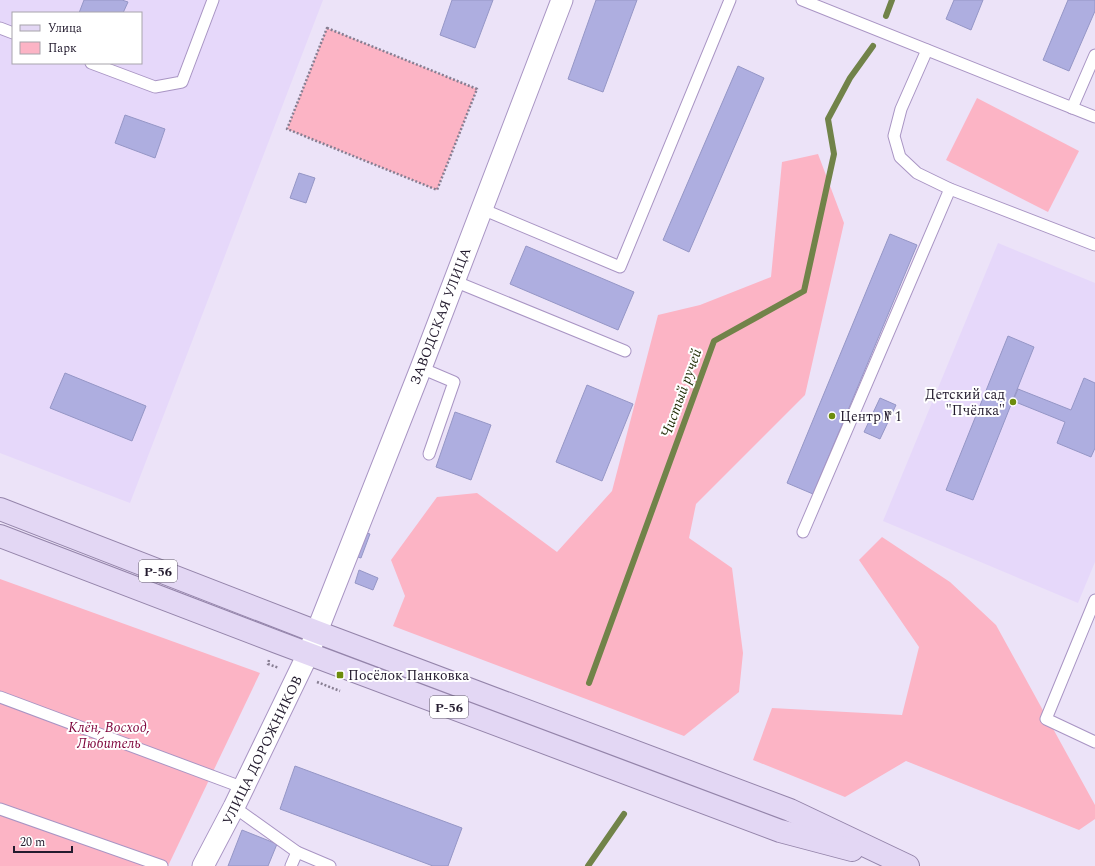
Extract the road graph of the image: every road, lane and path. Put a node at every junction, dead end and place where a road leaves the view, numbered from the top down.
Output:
1 (212, 0) edge
2 (562, 0) edge
3 (730, 0) edge
4 (802, 0) edge
5 (0, 28) edge
6 (12, 33) edge
7 (927, 50) junction
8 (1095, 55) edge
9 (94, 64) edge
10 (1072, 108) junction
11 (1095, 117) edge
12 (950, 189) junction
13 (437, 190) joint
14 (482, 209) junction
15 (1095, 245) edge
16 (454, 280) junction
17 (625, 351) dead end
18 (421, 368) junction
19 (429, 454) dead end
20 (0, 510) edge
21 (803, 532) dead end
22 (0, 536) edge
23 (1095, 600) edge
24 (317, 632) junction
25 (308, 654) junction
26 (0, 697) edge
27 (1095, 742) edge
28 (244, 788) junction
29 (234, 807) junction
30 (0, 809) edge
31 (296, 852) junction
32 (906, 865) edge
33 (162, 866) edge
34 (203, 866) edge
35 (291, 866) edge
36 (330, 866) edge

1 - 9 lane
2 - 14 street, ЗАВОДСКАЯ УЛИЦА
3 - 14 lane
4 - 7 lane
5 - 6 lane
7 - 10 lane
7 - 12 lane
8 - 10 lane
10 - 11 lane
12 - 15 lane
12 - 21 lane
13 - 13 path
14 - 16 street, ЗАВОДСКАЯ УЛИЦА
16 - 17 lane
16 - 18 street, ЗАВОДСКАЯ УЛИЦА
18 - 19 lane
18 - 24 street, ЗАВОДСКАЯ УЛИЦА
20 - 24 main road, Р-56
22 - 25 main road, Р-56
23 - 27 lane
24 - 25 street, УЛИЦА ДОРОЖНИКОВ
24 - 32 main road, Р-56
25 - 28 street, УЛИЦА ДОРОЖНИКОВ
25 - 32 main road, Р-56
26 - 28 lane
28 - 29 street, УЛИЦА ДОРОЖНИКОВ
29 - 31 lane
29 - 34 street, УЛИЦА ДОРОЖНИКОВ
30 - 33 lane
31 - 35 lane
31 - 36 lane

